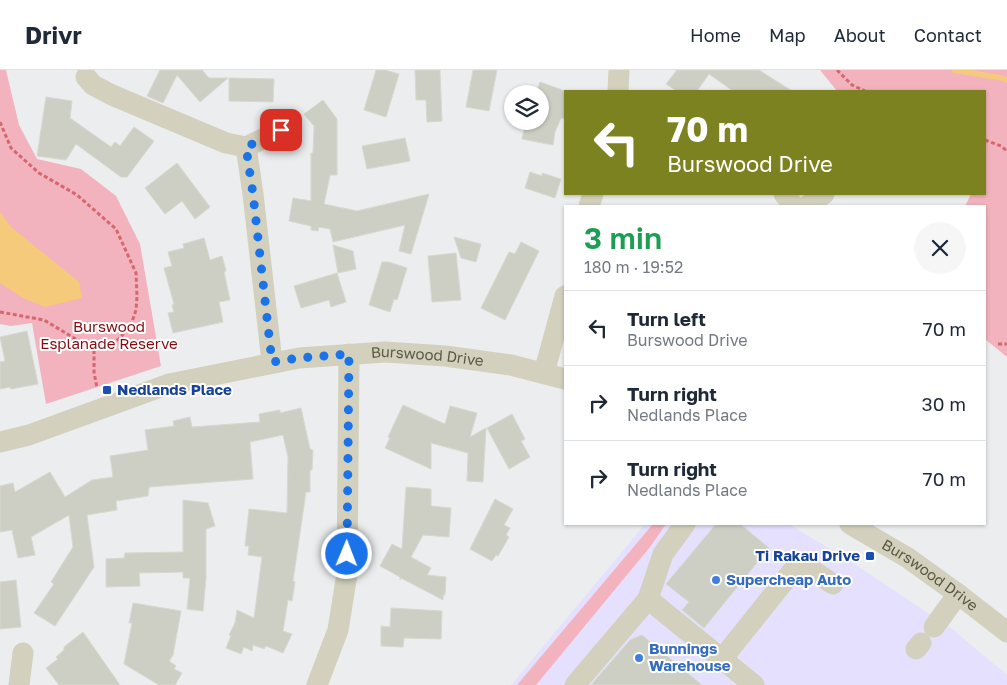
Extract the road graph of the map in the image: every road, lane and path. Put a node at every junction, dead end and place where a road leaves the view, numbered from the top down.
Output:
1 (619, 70) edge
2 (837, 70) edge
3 (86, 77) dead end
4 (618, 90) edge
5 (862, 90) edge
6 (0, 122) edge
7 (281, 130) dead end
8 (986, 140) edge
9 (246, 147) junction
10 (1007, 151) edge
11 (785, 195) edge
12 (823, 195) edge
13 (793, 205) edge
14 (808, 205) edge
15 (564, 300) edge
16 (0, 312) edge
17 (998, 344) dead end
18 (1007, 344) edge
19 (94, 350) junction
20 (349, 354) junction
21 (272, 362) junction
22 (544, 373) junction
23 (564, 379) edge
24 (97, 388) dead end
25 (0, 442) edge
26 (683, 525) edge
27 (852, 525) edge
28 (833, 584) dead end
29 (958, 594) junction
30 (648, 599) junction
31 (1007, 632) edge
32 (924, 639) dead end
33 (23, 653) dead end
34 (722, 659) junction
35 (19, 685) edge
36 (317, 685) edge
37 (574, 685) edge
38 (754, 685) edge

1 - 4 street
2 - 5 path
3 - 9 street
6 - 19 path
7 - 9 street
8 - 10 path
9 - 21 street
11 - 13 street
12 - 14 street
15 - 22 street
16 - 19 path
17 - 18 path
19 - 24 path
20 - 21 street, Burswood Drive
20 - 22 street, Burswood Drive
20 - 36 street
21 - 25 street, Burswood Drive
22 - 23 street, Burswood Drive
26 - 30 street
27 - 29 street, Burswood Drive
28 - 34 street
29 - 31 street, Burswood Drive
29 - 32 street
30 - 34 street
30 - 37 street
33 - 35 street
34 - 38 street

